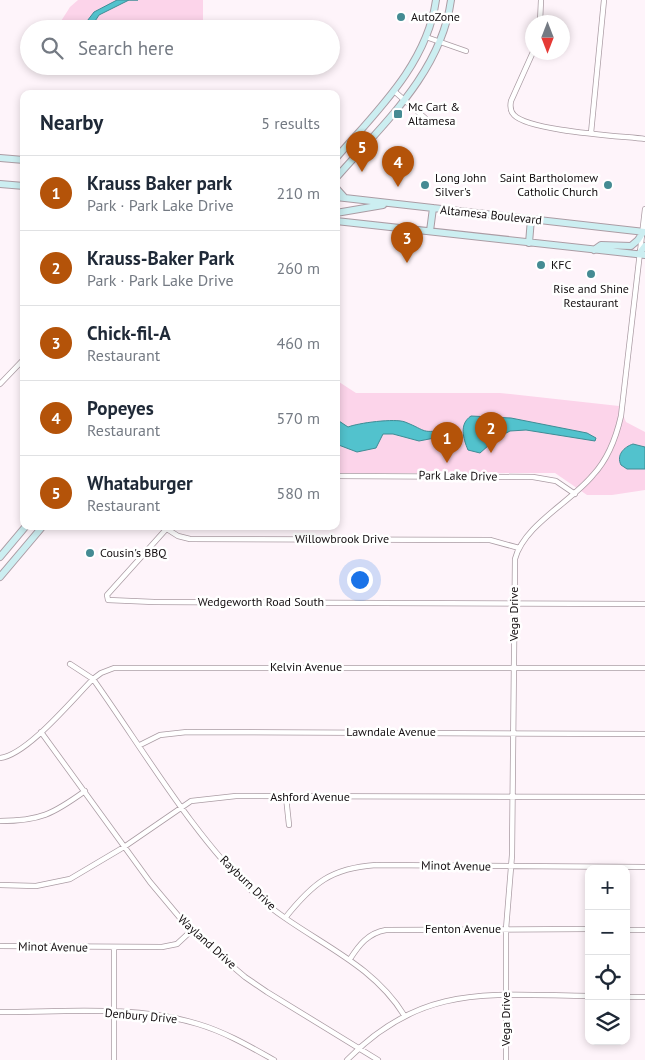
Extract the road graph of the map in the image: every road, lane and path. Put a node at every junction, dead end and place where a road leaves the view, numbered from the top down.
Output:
1 (436, 0) edge
2 (451, 0) edge
3 (541, 0) edge
4 (604, 0) edge
5 (540, 15) edge
6 (426, 37) junction
7 (440, 40) junction
8 (466, 51) dead end
9 (529, 60) edge
10 (394, 91) junction
11 (404, 99) junction
12 (425, 118) dead end
13 (591, 133) junction
14 (645, 139) edge
15 (340, 153) edge
16 (0, 158) edge
17 (20, 160) edge
18 (340, 173) edge
19 (0, 184) edge
20 (20, 186) edge
21 (340, 192) edge
22 (340, 197) edge
23 (345, 198) junction
24 (389, 203) junction
25 (433, 208) junction
26 (645, 209) edge
27 (340, 212) edge
28 (531, 219) junction
29 (340, 221) edge
30 (430, 231) junction
31 (644, 232) edge
32 (529, 243) junction
33 (645, 246) edge
34 (594, 250) junction
35 (642, 254) edge
36 (20, 363) edge
37 (0, 384) edge
38 (340, 476) edge
39 (575, 494) junction
40 (23, 530) edge
41 (40, 530) edge
42 (165, 530) edge
43 (171, 530) edge
44 (14, 540) junction
45 (25, 548) junction
46 (519, 548) junction
47 (0, 557) edge
48 (0, 576) edge
49 (514, 603) junction
50 (645, 604) edge
51 (70, 664) dead end
52 (514, 668) junction
53 (645, 668) edge
54 (93, 680) junction
55 (41, 732) junction
56 (513, 733) junction
57 (645, 734) edge
58 (140, 745) junction
59 (0, 758) edge
60 (85, 791) junction
61 (286, 797) junction
62 (512, 797) junction
63 (645, 797) edge
64 (182, 806) junction
65 (0, 822) edge
66 (289, 825) dead end
67 (124, 847) junction
68 (512, 866) junction
69 (645, 867) edge
70 (0, 885) edge
71 (285, 918) junction
72 (506, 929) junction
73 (585, 929) edge
74 (630, 930) edge
75 (645, 930) edge
76 (191, 931) junction
77 (0, 946) edge
78 (114, 948) junction
79 (350, 959) junction
80 (506, 996) junction
81 (585, 996) edge
82 (630, 997) edge
83 (645, 997) edge
84 (0, 1012) edge
85 (114, 1013) junction
86 (404, 1015) junction
87 (358, 1049) junction
88 (114, 1060) edge
89 (274, 1060) edge
90 (347, 1060) edge
91 (378, 1060) edge
92 (506, 1060) edge

1 - 6 main road
2 - 7 main road
3 - 5 street
4 - 13 street
6 - 7 street
6 - 10 main road
7 - 8 street
7 - 11 main road
9 - 13 street
10 - 11 street
10 - 15 main road
11 - 12 street
11 - 18 main road
13 - 14 street
16 - 17 main road
19 - 20 main road
21 - 23 main road
22 - 23 main road, Altamesa Boulevard
23 - 24 main road, Altamesa Boulevard
24 - 25 main road, Altamesa Boulevard
24 - 27 main road
25 - 28 main road, Altamesa Boulevard
25 - 30 main road
26 - 31 street, Vega Drive
28 - 31 main road, Altamesa Boulevard
28 - 32 main road
29 - 30 main road, Altamesa Boulevard
30 - 32 main road, Altamesa Boulevard
31 - 34 main road
31 - 35 street, Vega Drive
32 - 34 main road, Altamesa Boulevard
33 - 35 main road
34 - 35 main road, Altamesa Boulevard
35 - 39 street, Vega Drive
36 - 37 street
38 - 39 street, Park Lake Drive
39 - 46 street, Vega Drive
40 - 44 main road
41 - 45 main road
42 - 49 street, Wedgeworth Road South
43 - 46 street, Willowbrook Drive
44 - 45 main road
44 - 47 main road
45 - 48 main road
46 - 49 street, Vega Drive
49 - 50 street
49 - 52 street, Vega Drive
51 - 54 street, Rayburn Drive
52 - 53 street, Kelvin Avenue
52 - 54 street, Kelvin Avenue
52 - 56 street, Vega Drive
54 - 55 street, Kelvin Avenue
54 - 58 street, Rayburn Drive
55 - 59 street, Kelvin Avenue
55 - 60 street, Wayland Drive
56 - 57 street, Lawndale Avenue
56 - 58 street, Lawndale Avenue
56 - 62 street, Vega Drive
58 - 64 street, Rayburn Drive
60 - 65 street
60 - 67 street, Wayland Drive
61 - 62 street, Ashford Avenue
61 - 64 street, Ashford Avenue
61 - 66 street
62 - 63 street, Ashford Avenue
62 - 68 street, Vega Drive
64 - 67 street, Ashford Avenue
64 - 71 street, Rayburn Drive
67 - 70 street, Ashford Avenue
67 - 76 street, Wayland Drive
68 - 69 street, Minot Avenue
68 - 71 street, Minot Avenue
68 - 72 street, Vega Drive
71 - 79 street, Rayburn Drive
72 - 73 street, Fenton Avenue
72 - 79 street, Fenton Avenue
72 - 80 street, Vega Drive
74 - 75 street
76 - 78 street, Minot Avenue
76 - 87 street, Wayland Drive
77 - 78 street, Minot Avenue
78 - 85 street
79 - 86 street, Rayburn Drive
80 - 81 street
80 - 86 street
80 - 92 street, Vega Drive
82 - 83 street
84 - 85 street, Denbury Drive
85 - 88 street
85 - 89 street, Denbury Drive
86 - 87 street
87 - 90 street
87 - 91 street, Wayland Drive

